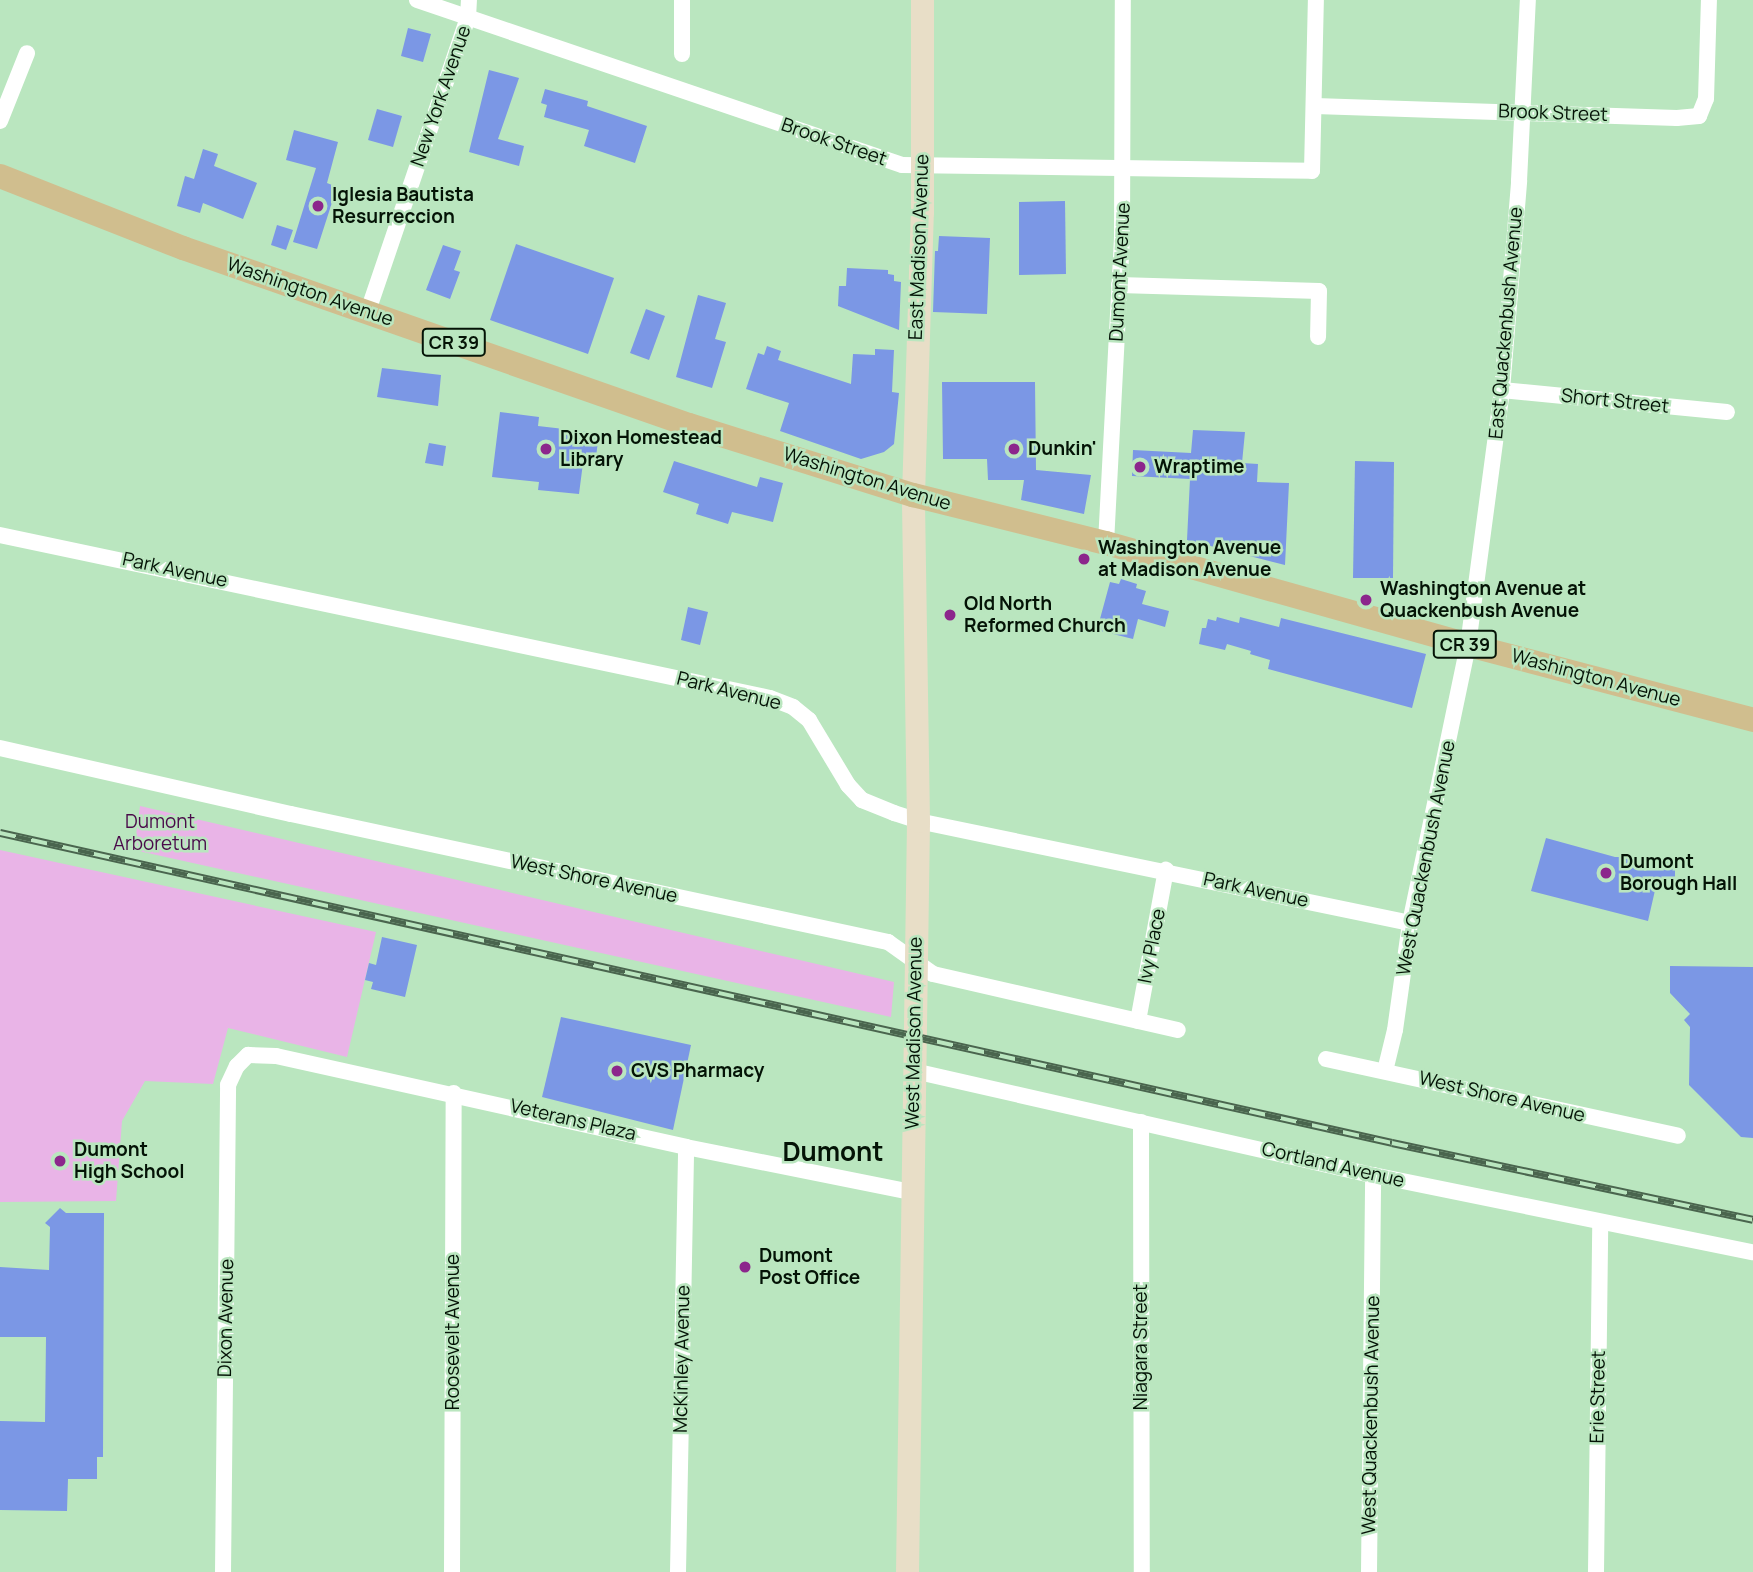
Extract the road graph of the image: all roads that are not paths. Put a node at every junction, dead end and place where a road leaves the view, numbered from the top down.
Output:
1 (417, 0) edge
2 (469, 0) edge
3 (682, 0) edge
4 (922, 0) edge
5 (1124, 0) edge
6 (1316, 0) edge
7 (1528, 0) edge
8 (1709, 0) edge
9 (468, 18) junction
10 (27, 52) dead end
11 (682, 54) dead end
12 (1315, 106) junction
13 (1522, 111) junction
14 (0, 121) edge
15 (922, 166) junction
16 (1124, 169) junction
17 (0, 176) edge
18 (1119, 285) junction
19 (368, 311) junction
20 (1318, 337) dead end
21 (1502, 390) junction
22 (1727, 412) dead end
23 (913, 495) junction
24 (0, 535) edge
25 (1106, 543) junction
26 (1468, 645) junction
27 (1753, 720) edge
28 (0, 748) edge
29 (918, 821) junction
30 (1166, 870) junction
31 (1410, 923) junction
32 (915, 958) junction
33 (1138, 1021) junction
34 (1178, 1030) dead end
35 (1326, 1059) dead end
36 (237, 1066) joint
37 (914, 1071) junction
38 (1385, 1071) junction
39 (454, 1093) junction
40 (1141, 1122) junction
41 (1678, 1136) dead end
42 (685, 1147) junction
43 (1373, 1175) junction
44 (912, 1192) junction
45 (1600, 1223) junction
46 (1753, 1252) edge
47 (223, 1572) edge
48 (452, 1572) edge
49 (678, 1572) edge
50 (907, 1572) edge
51 (1142, 1572) edge
52 (1369, 1572) edge
53 (1596, 1572) edge

1 - 9 street, Brook Street
2 - 9 street, New York Avenue
3 - 11 street
4 - 15 main road, East Madison Avenue
5 - 16 street, Dumont Avenue
6 - 12 street
7 - 13 street, East Quackenbush Avenue
8 - 13 street, Brook Street
9 - 15 street, Brook Street
9 - 19 street, New York Avenue
10 - 14 street
12 - 13 street, Brook Street
12 - 16 street, Brook Street
13 - 21 street, East Quackenbush Avenue
15 - 16 street, Brook Street
15 - 23 main road, East Madison Avenue
16 - 18 street, Dumont Avenue
17 - 19 main road, Washington Avenue / CR 39
18 - 20 street
18 - 25 street, Dumont Avenue
19 - 23 main road, Washington Avenue / CR 39
21 - 22 street, Short Street
21 - 26 street, East Quackenbush Avenue
23 - 25 main road, Washington Avenue / CR 39
23 - 29 main road, West Madison Avenue
24 - 29 street, Park Avenue
25 - 26 main road, Washington Avenue / CR 39
26 - 27 main road, Washington Avenue / CR 39
26 - 31 street, West Quackenbush Avenue
28 - 32 street, West Shore Avenue
29 - 30 street, Park Avenue
29 - 32 main road, West Madison Avenue
30 - 31 street, Park Avenue
30 - 33 street, Ivy Place
31 - 38 street, West Quackenbush Avenue
32 - 33 street, West Shore Avenue
32 - 37 main road, West Madison Avenue
33 - 34 street, West Shore Avenue
35 - 38 street, West Shore Avenue
36 - 39 street, Veterans Plaza
36 - 47 street, Dixon Avenue
37 - 40 street, Cortland Avenue
37 - 44 main road, West Madison Avenue
38 - 41 street, West Shore Avenue
39 - 42 street, Veterans Plaza
39 - 48 street, Roosevelt Avenue
40 - 43 street, Cortland Avenue
40 - 51 street, Niagara Street
42 - 44 street, Veterans Plaza
42 - 49 street, McKinley Avenue
43 - 45 street, Cortland Avenue
43 - 52 street, West Quackenbush Avenue
44 - 50 main road, West Madison Avenue
45 - 46 street, Cortland Avenue
45 - 53 street, Erie Street

